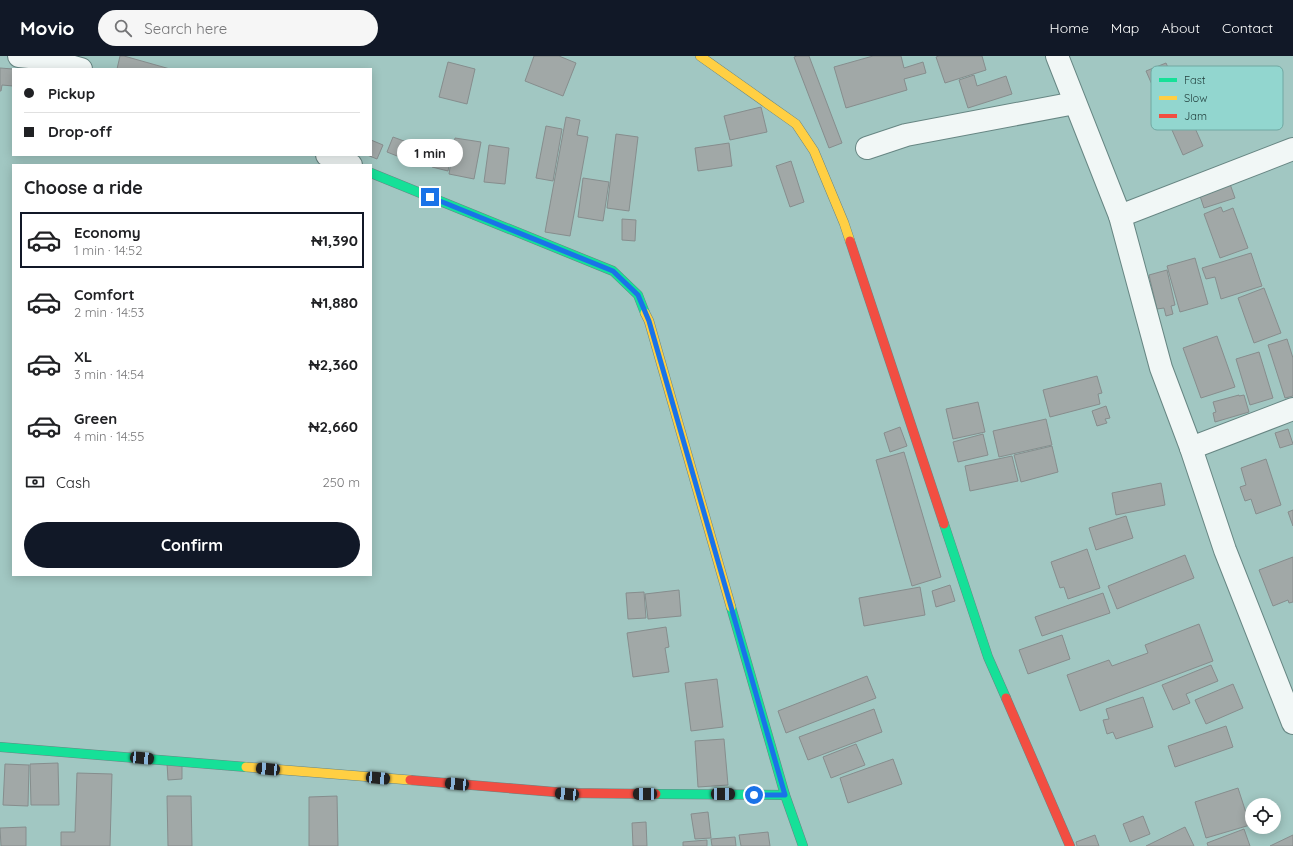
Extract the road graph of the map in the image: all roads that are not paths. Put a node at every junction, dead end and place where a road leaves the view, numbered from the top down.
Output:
1 (19, 56) edge
2 (88, 56) edge
3 (700, 56) edge
4 (1057, 56) edge
5 (77, 68) edge
6 (82, 68) edge
7 (1075, 103) junction
8 (867, 148) dead end
9 (1293, 149) edge
10 (328, 156) edge
11 (348, 164) edge
12 (372, 173) edge
13 (1120, 216) junction
14 (1293, 409) edge
15 (1191, 448) junction
16 (1293, 723) edge
17 (0, 747) edge
18 (785, 795) junction
19 (803, 846) edge
20 (1070, 846) edge

1 - 5 street
2 - 6 street
3 - 20 street
4 - 7 street
7 - 8 street
7 - 13 street
9 - 13 street
10 - 11 street
12 - 18 street
13 - 15 street
14 - 15 street
15 - 16 street
17 - 18 street
18 - 19 street

